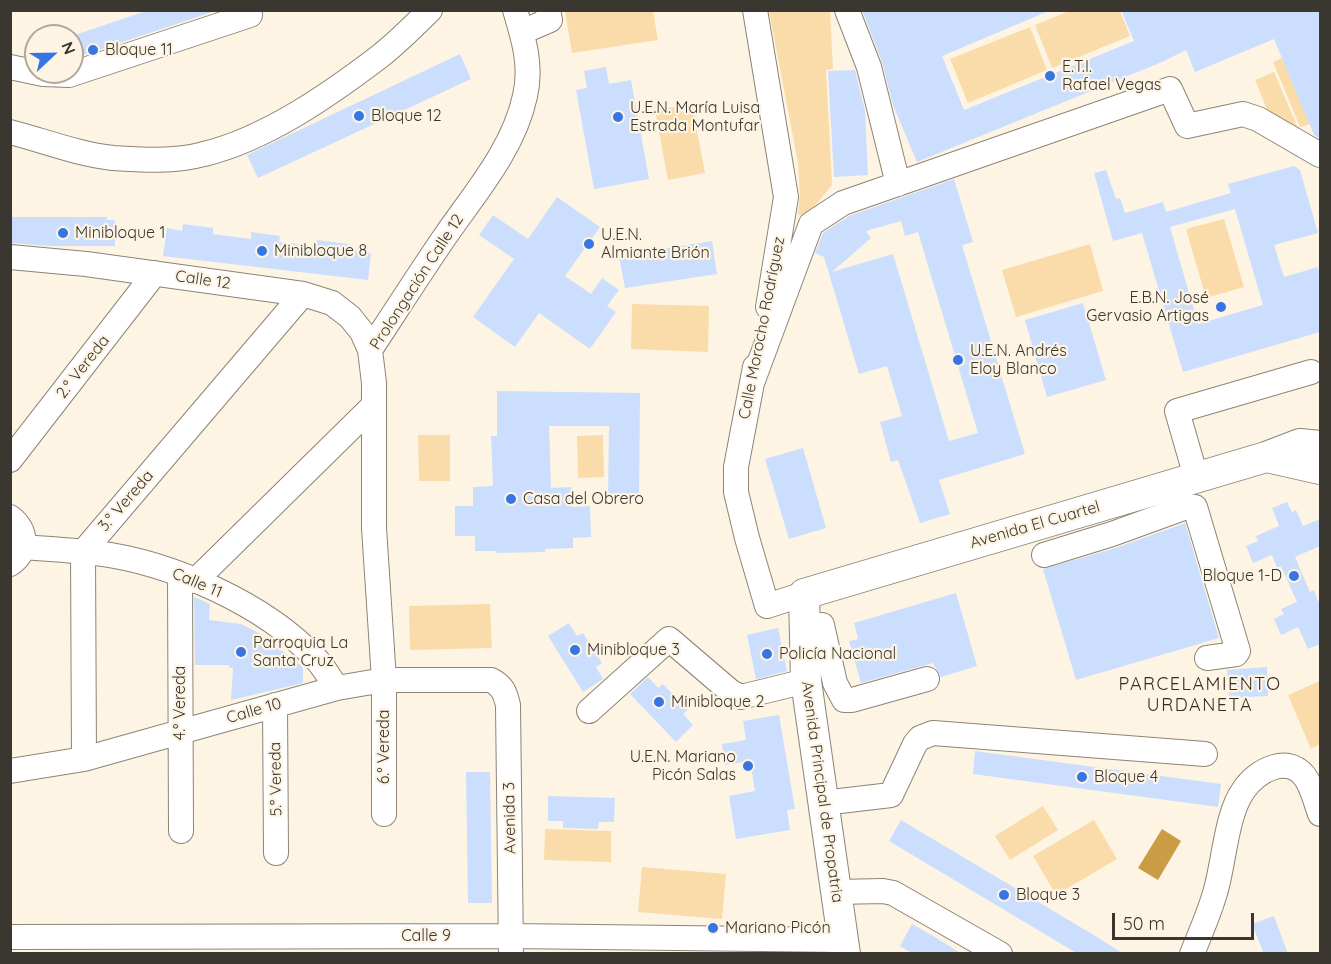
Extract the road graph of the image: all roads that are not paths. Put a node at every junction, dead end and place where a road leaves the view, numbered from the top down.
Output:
1 (430, 10) edge
2 (548, 10) edge
3 (755, 10) edge
4 (847, 10) edge
5 (250, 15) dead end
6 (519, 21) edge
7 (10, 67) edge
8 (10, 132) edge
9 (1320, 155) edge
10 (898, 184) junction
11 (10, 257) edge
12 (156, 273) junction
13 (303, 294) junction
14 (370, 350) junction
15 (1311, 372) dead end
16 (752, 383) junction
17 (374, 405) junction
18 (1320, 446) edge
19 (1266, 457) junction
20 (10, 460) edge
21 (1320, 469) edge
22 (1196, 477) junction
23 (1101, 506) junction
24 (10, 518) edge
25 (1112, 534) junction
26 (83, 552) junction
27 (1044, 555) dead end
28 (17, 556) edge
29 (187, 578) junction
30 (804, 594) junction
31 (822, 625) dead end
32 (1207, 658) dead end
33 (927, 679) dead end
34 (384, 680) junction
35 (500, 684) joint
36 (816, 684) junction
37 (337, 688) junction
38 (275, 705) junction
39 (589, 711) dead end
40 (180, 732) junction
41 (1205, 754) dead end
42 (84, 759) junction
43 (10, 771) edge
44 (823, 803) junction
45 (384, 814) dead end
46 (1320, 814) edge
47 (181, 831) dead end
48 (276, 853) dead end
49 (836, 892) junction
50 (10, 937) edge
51 (224, 945) edge
52 (511, 945) edge
53 (844, 947) edge
54 (1000, 954) edge
55 (1192, 954) edge

1 - 8 street
2 - 6 street
3 - 16 street, Calle Morocho Rodríguez
4 - 10 street
5 - 7 street
6 - 14 street, Prolongación Calle 12
9 - 10 street
10 - 16 street
11 - 12 street, Calle 12
12 - 13 street, Calle 12
12 - 20 street, 2.° Vereda
13 - 14 street, Calle 12
13 - 26 street, 3.° Vereda
14 - 17 street, Prolongación Calle 12
15 - 22 street
16 - 30 street, Calle Morocho Rodríguez
17 - 29 street
17 - 34 street, Prolongación Calle 12
18 - 19 main road, Avenida El Cuartel
19 - 21 main road, Avenida El Cuartel
19 - 22 main road, Avenida El Cuartel
22 - 23 main road, Avenida El Cuartel
23 - 25 street
23 - 30 main road, Avenida El Cuartel
24 - 28 street, Calle 11
25 - 27 street
25 - 32 street
26 - 28 street, Calle 11
26 - 29 street, Calle 11
26 - 42 street
29 - 37 street, Calle 11
29 - 40 street, 4.° Vereda
30 - 36 main road, Avenida Principal de Propatria
31 - 36 street
33 - 36 street
34 - 35 street, Calle 10
34 - 37 street, Calle 10
34 - 45 street, 6.° Vereda
35 - 52 street, Avenida 3
36 - 39 street
36 - 44 main road, Avenida Principal de Propatria
37 - 38 street, Calle 10
38 - 40 street, Calle 10
38 - 48 street, 5.° Vereda
40 - 42 street, Calle 10
40 - 47 street, 4.° Vereda
41 - 44 street
42 - 43 street, Calle 10
44 - 49 main road, Avenida Principal de Propatria
46 - 55 street
49 - 53 main road, Avenida Principal de Propatria
49 - 54 street
50 - 51 street, Calle 9
51 - 52 street, Calle 9
52 - 53 street, Calle 9

